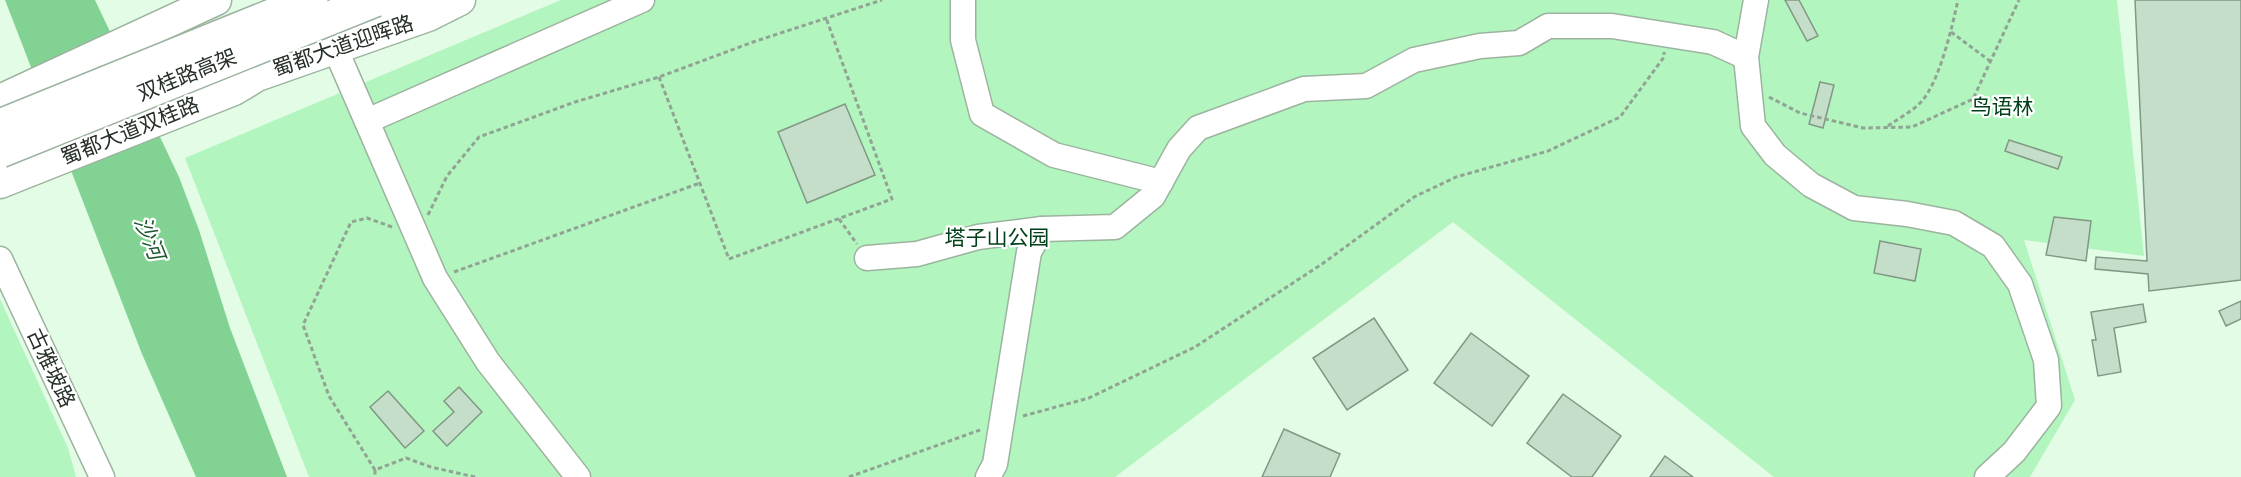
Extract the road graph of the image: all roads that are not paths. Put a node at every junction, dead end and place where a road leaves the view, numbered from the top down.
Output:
1 (312, 0) edge
2 (375, 0) edge
3 (414, 0) edge
4 (460, 0) edge
5 (642, 0) edge
6 (963, 0) edge
7 (1756, 0) edge
8 (212, 9) edge
9 (335, 48) junction
10 (1746, 57) junction
11 (247, 72) junction
12 (0, 100) edge
13 (368, 121) junction
14 (5, 151) edge
15 (1161, 182) junction
16 (1042, 229) junction
17 (867, 258) road end
18 (0, 259) edge
19 (102, 477) edge
20 (578, 477) edge
21 (988, 477) edge
22 (1988, 477) edge

1 - 14 highway, 双桂路高架, bridge
2 - 11 highway, 双桂路高架, bridge
3 - 11 street, bridge
4 - 9 main road, 蜀都大道迎晖路
5 - 13 street
6 - 15 street
7 - 10 street
8 - 11 street
8 - 12 main road
8 - 14 street, bridge
9 - 11 main road, 蜀都大道迎晖路
9 - 13 street
10 - 15 street
10 - 22 street
11 - 14 highway, 双桂路高架, bridge
13 - 20 street
15 - 16 street
16 - 17 street
16 - 21 street
18 - 19 street, 古雅坡路

